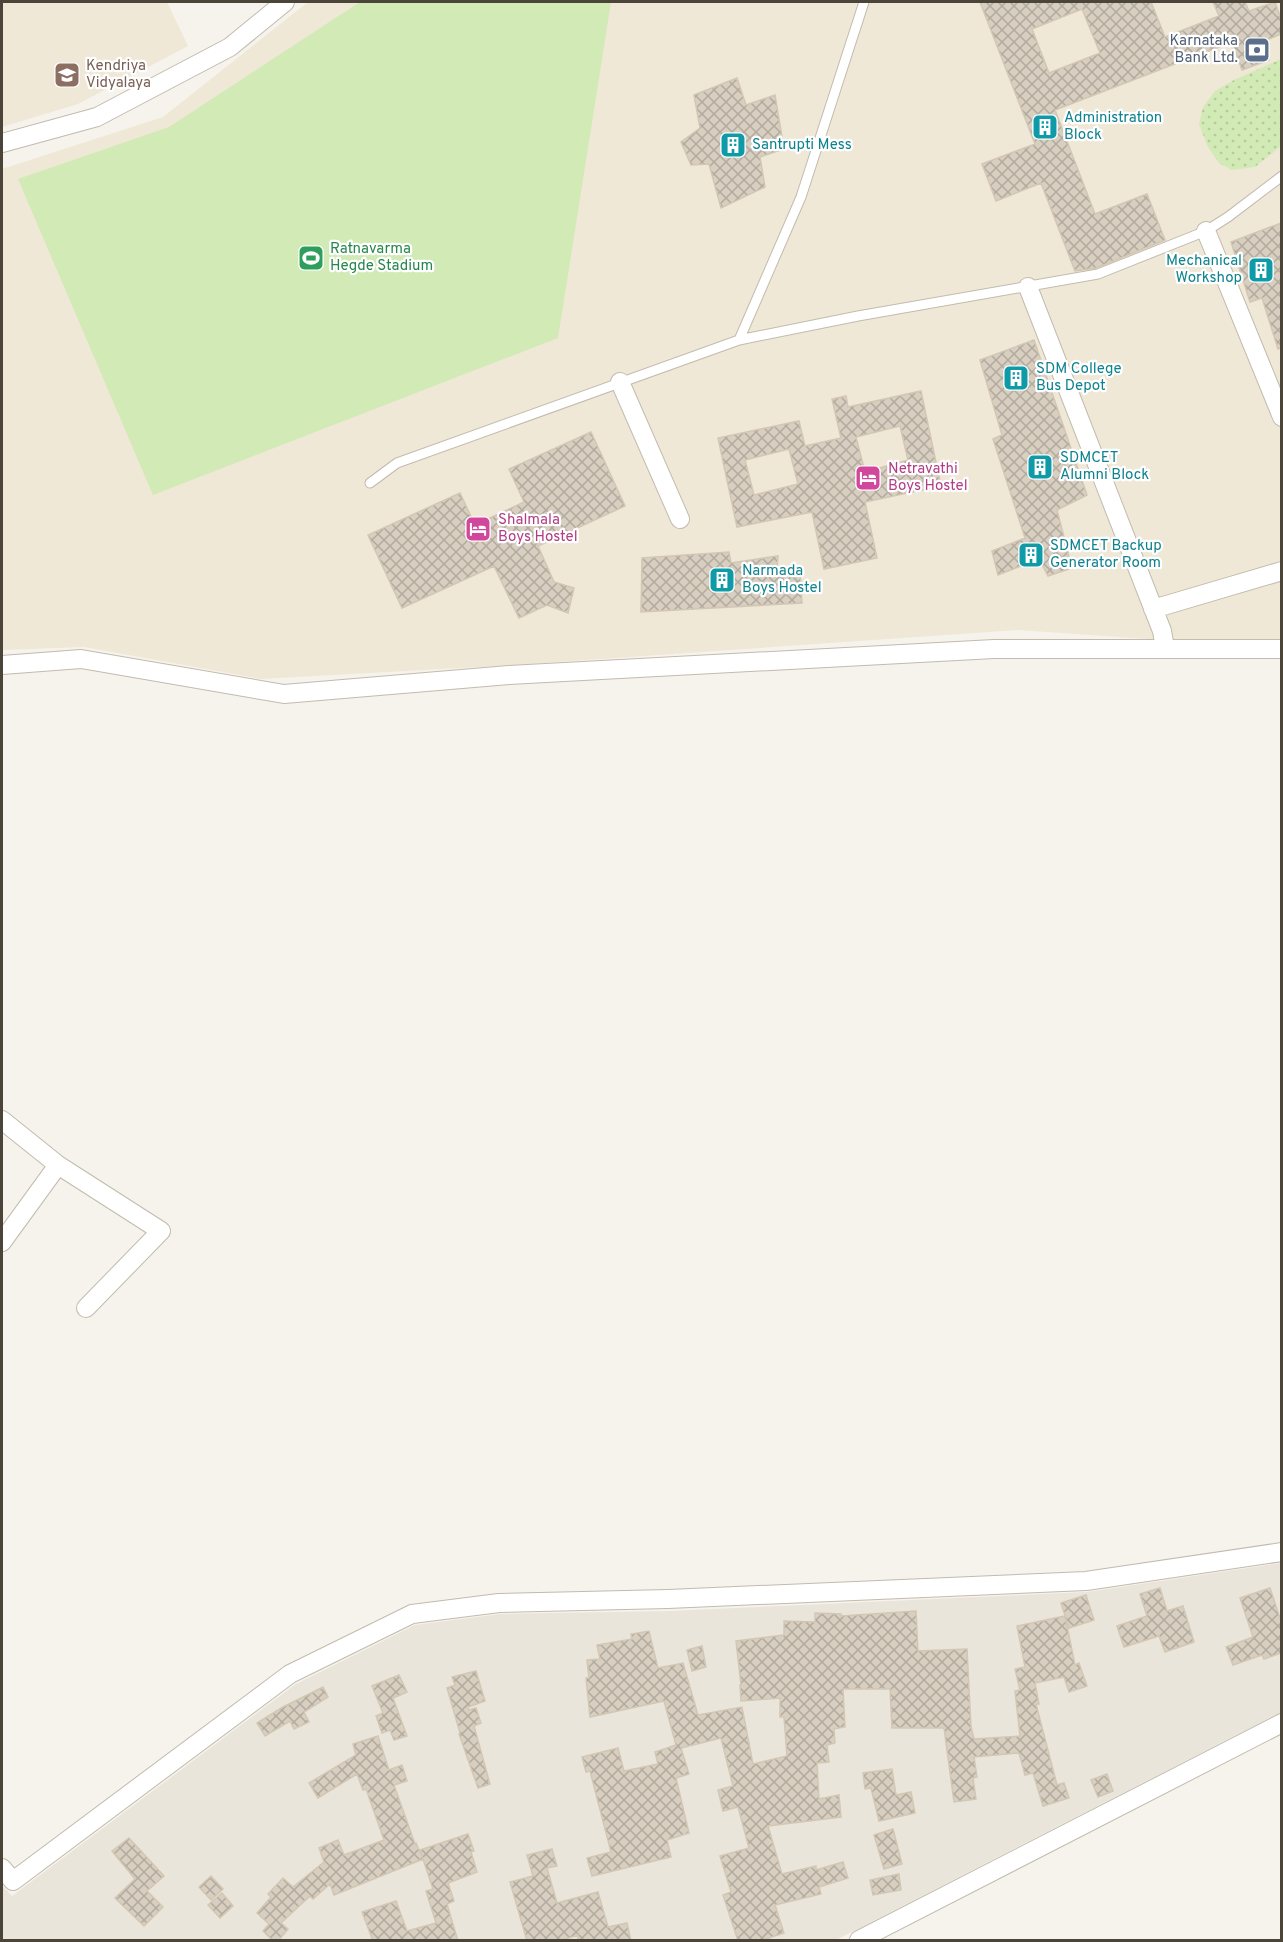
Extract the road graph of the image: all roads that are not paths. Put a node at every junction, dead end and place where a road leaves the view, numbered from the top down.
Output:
1 (285, 2) edge
2 (864, 2) edge
3 (2, 143) edge
4 (1281, 176) edge
5 (1206, 231) junction
6 (1028, 287) junction
7 (739, 340) junction
8 (620, 382) junction
9 (1277, 395) edge
10 (1281, 417) edge
11 (370, 483) dead end
12 (680, 519) dead end
13 (1281, 571) edge
14 (1153, 609) junction
15 (1165, 648) junction
16 (1281, 649) edge
17 (2, 665) edge
18 (2, 1120) edge
19 (58, 1165) junction
20 (2, 1242) edge
21 (86, 1308) dead end
22 (1281, 1552) edge
23 (1281, 1723) edge
24 (2, 1868) edge
25 (859, 1941) edge

1 - 3 street
2 - 7 lane
4 - 5 lane
5 - 6 lane
5 - 9 street
6 - 7 lane
6 - 14 street
7 - 8 lane
8 - 11 lane
8 - 12 street
9 - 10 street
13 - 14 street
14 - 15 street
15 - 16 street
15 - 17 street
18 - 19 street
19 - 20 street
19 - 21 street
22 - 24 street
23 - 25 street

